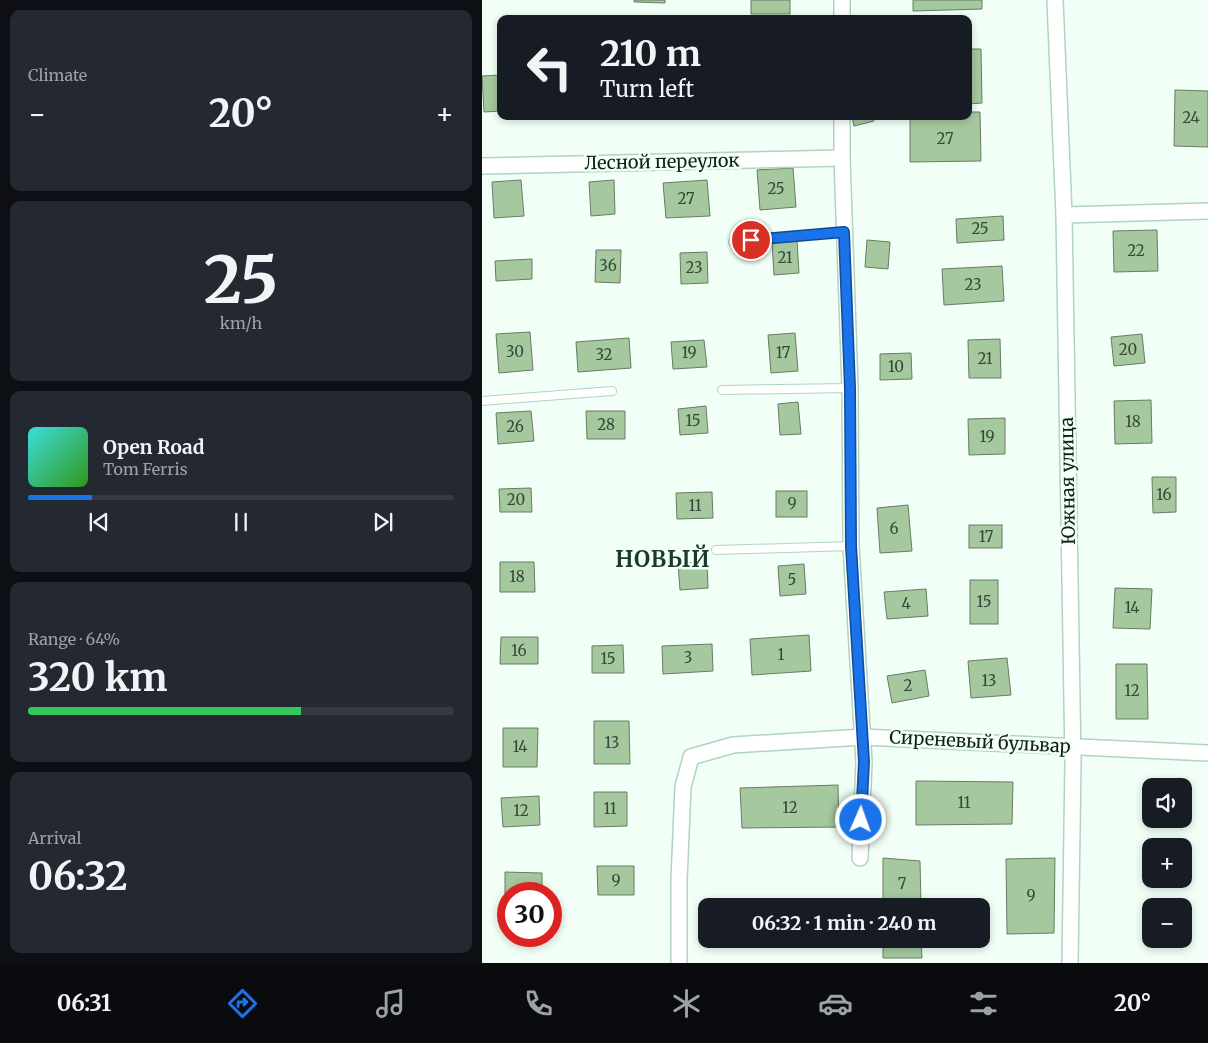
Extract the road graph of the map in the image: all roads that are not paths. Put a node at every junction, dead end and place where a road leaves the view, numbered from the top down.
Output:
1 (842, 0) edge
2 (1055, 0) edge
3 (842, 15) edge
4 (842, 120) edge
5 (842, 158) junction
6 (482, 166) edge
7 (1208, 211) edge
8 (1064, 215) junction
9 (844, 232) junction
10 (733, 242) dead end
11 (850, 388) junction
12 (722, 390) dead end
13 (612, 391) dead end
14 (482, 401) edge
15 (851, 546) junction
16 (716, 550) dead end
17 (863, 737) junction
18 (1072, 746) junction
19 (1208, 753) edge
20 (860, 858) dead end
21 (679, 963) edge
22 (1070, 963) edge

1 - 3 street
2 - 8 street, Южная улица
4 - 5 street
5 - 6 street, Лесной переулок
5 - 9 street
7 - 8 street
8 - 18 street, Южная улица
9 - 10 lane
9 - 11 street
11 - 12 lane
11 - 15 street
13 - 14 lane
15 - 16 lane
15 - 17 street
17 - 18 street, Сиреневый бульвар
17 - 20 street
17 - 21 street, Сиреневый бульвар
18 - 19 street, Сиреневый бульвар
18 - 22 street, Южная улица

